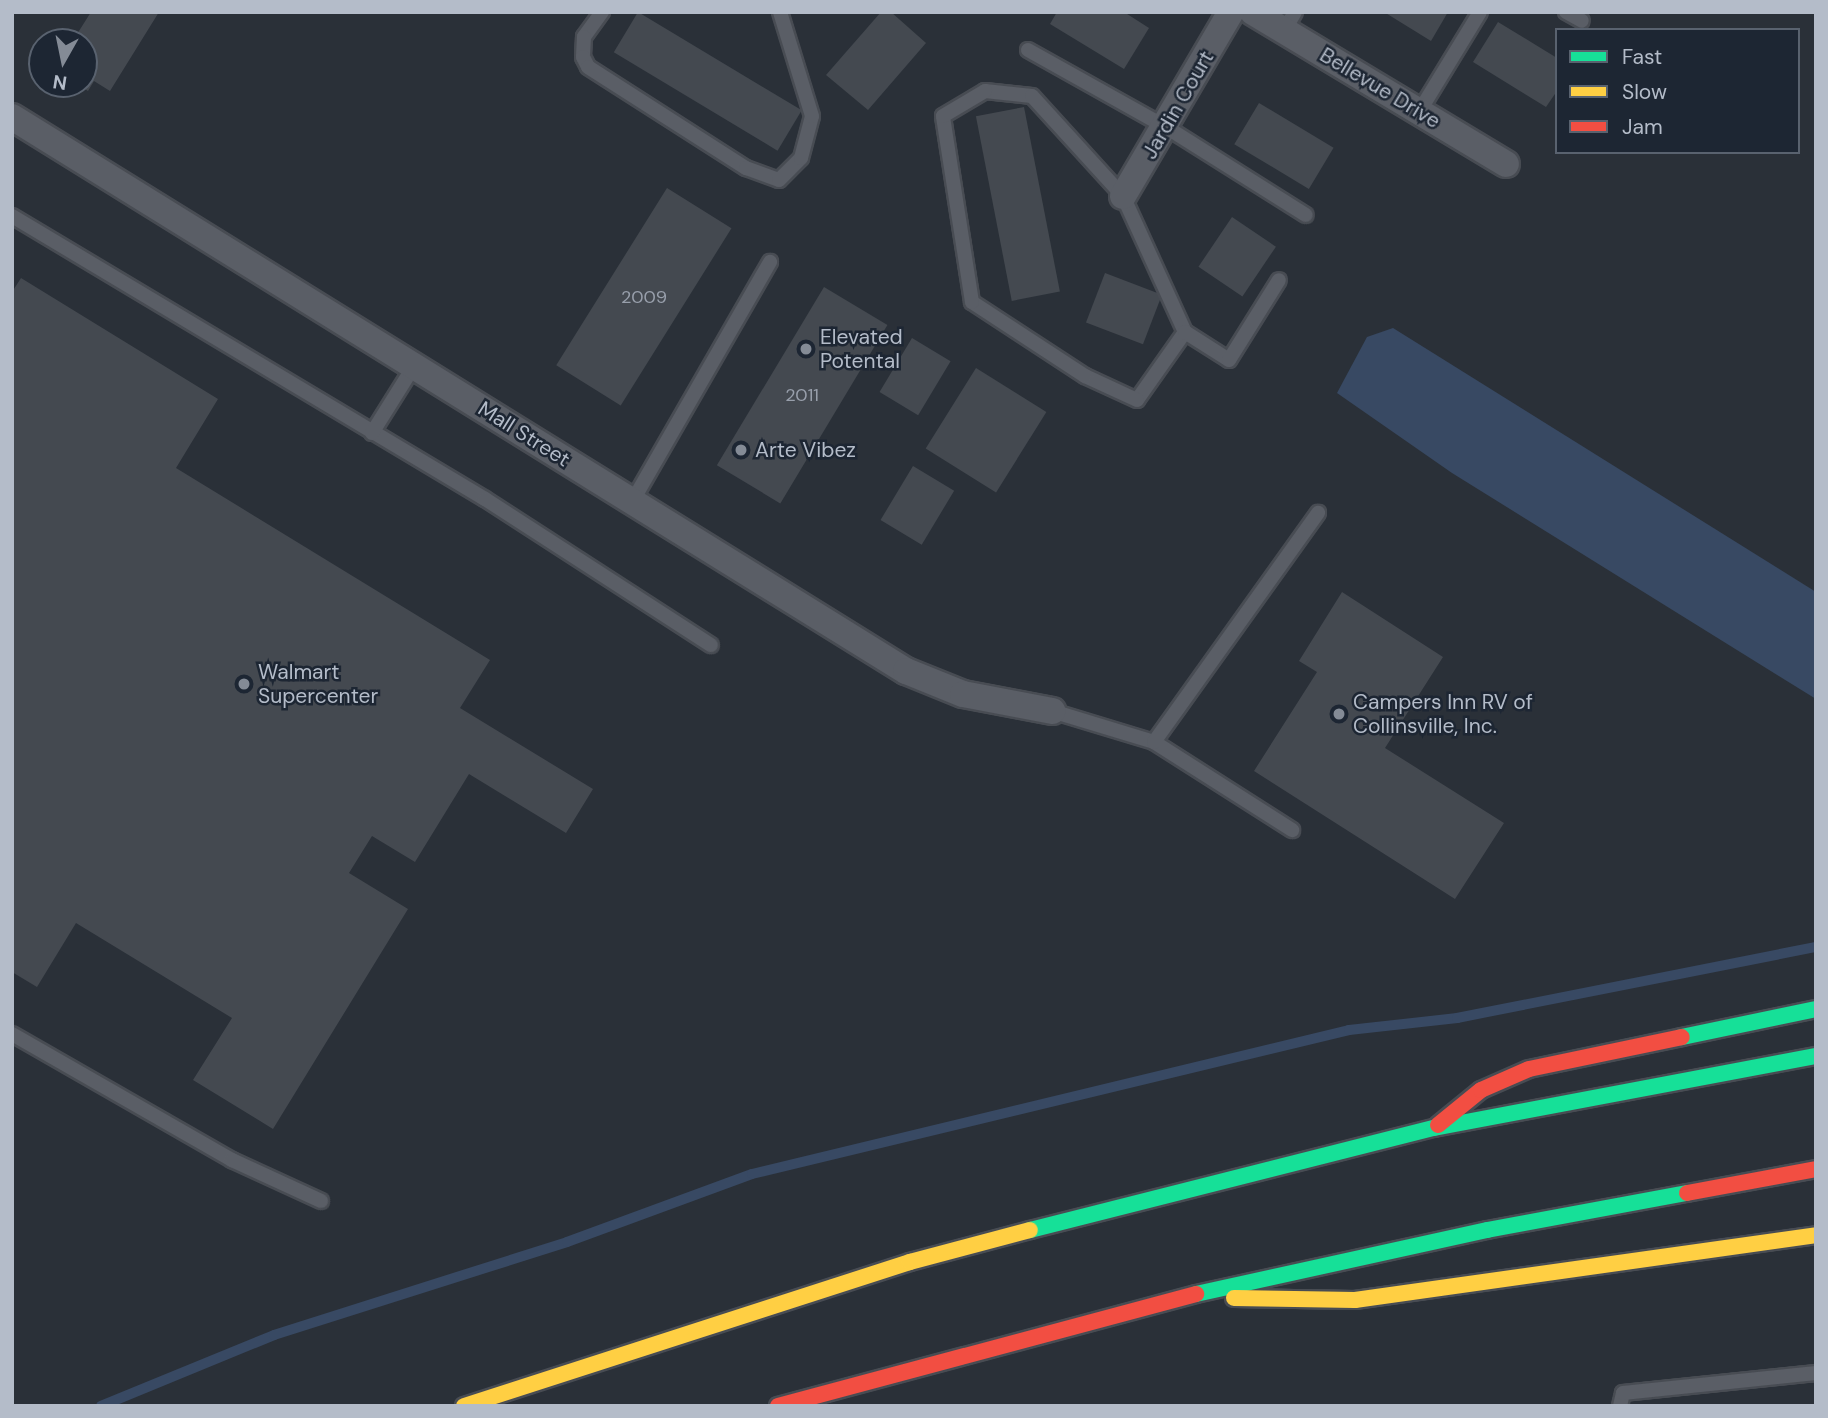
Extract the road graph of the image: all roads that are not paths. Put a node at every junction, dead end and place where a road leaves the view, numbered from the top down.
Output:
1 (602, 12) edge
2 (780, 12) edge
3 (1231, 12) edge
4 (1253, 12) edge
5 (1480, 12) edge
6 (1566, 12) edge
7 (1290, 21) edge
8 (1582, 21) dead end
9 (1028, 50) dead end
10 (1419, 112) junction
11 (12, 117) edge
12 (1166, 127) junction
13 (1506, 164) dead end
14 (1123, 196) junction
15 (1306, 215) dead end
16 (12, 216) edge
17 (770, 262) dead end
18 (1279, 280) dead end
19 (1185, 332) junction
20 (414, 366) junction
21 (372, 433) junction
22 (632, 502) junction
23 (1318, 513) dead end
24 (711, 645) dead end
25 (1052, 711) joint
26 (1154, 742) junction
27 (1292, 830) dead end
28 (1816, 1009) edge
29 (12, 1034) edge
30 (1816, 1056) edge
31 (1434, 1128) junction
32 (1816, 1169) edge
33 (321, 1201) dead end
34 (1816, 1235) edge
35 (1197, 1294) junction
36 (1816, 1373) edge
37 (464, 1406) edge
38 (778, 1406) edge
39 (1620, 1406) edge

1 - 2 lane
3 - 12 street, Jardin Court
4 - 7 street, Bellevue Drive
5 - 10 lane
6 - 8 lane
7 - 10 street, Bellevue Drive
9 - 12 lane
10 - 13 street, Bellevue Drive
11 - 20 street, Mall Street
12 - 14 street, Jardin Court
12 - 15 lane
14 - 19 lane
14 - 19 lane
16 - 21 lane
17 - 22 lane
18 - 19 lane
20 - 21 lane
20 - 22 street, Mall Street
21 - 24 lane
22 - 25 street, Mall Street
23 - 26 lane
25 - 26 lane
26 - 27 lane
28 - 31 highway
29 - 33 lane
30 - 31 highway
31 - 37 highway
32 - 35 highway
34 - 35 highway
35 - 38 highway
36 - 39 lane

